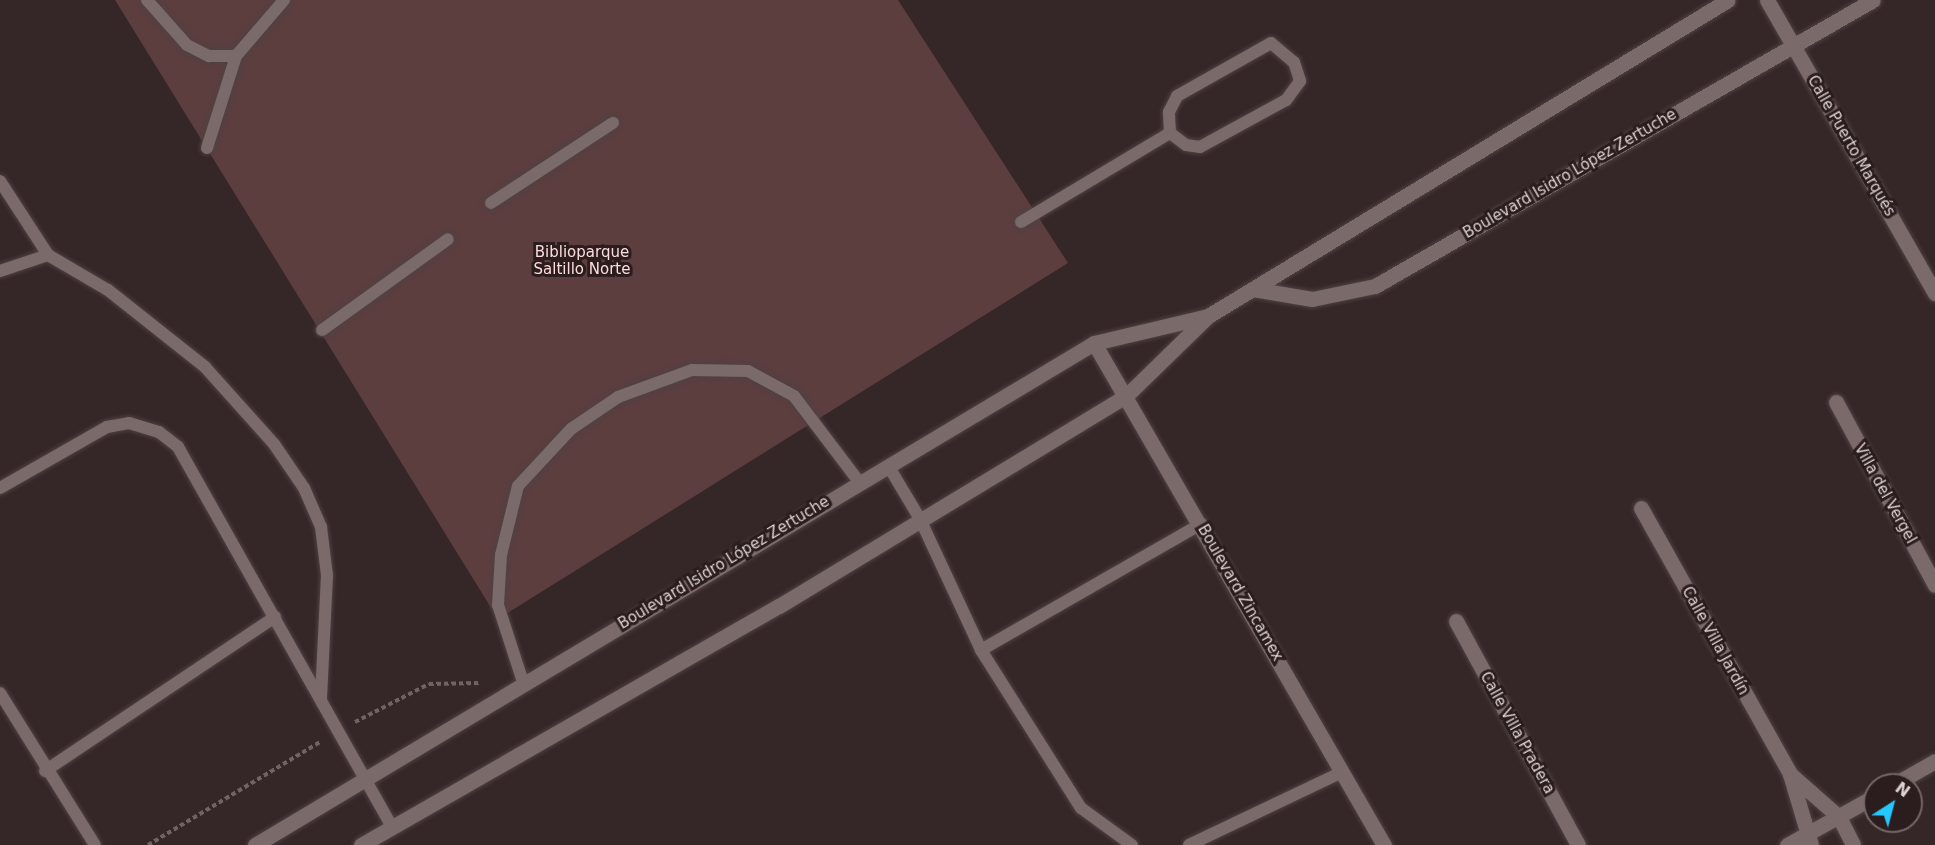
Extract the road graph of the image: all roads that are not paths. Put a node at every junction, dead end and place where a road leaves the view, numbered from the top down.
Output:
1 (147, 0) edge
2 (284, 0) edge
3 (1728, 0) edge
4 (1767, 0) edge
5 (1873, 0) edge
6 (1793, 45) junction
7 (236, 56) junction
8 (613, 123) dead end
9 (1170, 133) junction
10 (207, 148) dead end
11 (0, 182) edge
12 (491, 203) dead end
13 (1021, 222) dead end
14 (448, 239) dead end
15 (48, 255) junction
16 (0, 271) edge
17 (1253, 289) junction
18 (1935, 293) edge
19 (1208, 316) junction
20 (322, 330) dead end
21 (1094, 343) junction
22 (1127, 394) junction
23 (1836, 402) dead end
24 (888, 467) junction
25 (860, 483) junction
26 (0, 488) edge
27 (1641, 508) dead end
28 (920, 519) junction
29 (1201, 524) junction
30 (1935, 585) edge
31 (275, 617) junction
32 (1456, 621) dead end
33 (981, 650) junction
34 (523, 682) junction
35 (0, 693) edge
36 (321, 699) junction
37 (1935, 760) edge
38 (45, 771) junction
39 (1342, 772) junction
40 (1913, 773) edge
41 (1790, 774) junction
42 (365, 778) junction
43 (1863, 802) edge
44 (1839, 817) junction
45 (392, 827) junction
46 (1808, 839) edge
47 (95, 845) edge
48 (255, 845) edge
49 (361, 845) edge
50 (1132, 845) edge
51 (1189, 845) edge
52 (1384, 845) edge
53 (1578, 845) edge
54 (1787, 845) edge
55 (1853, 845) edge

1 - 7 lane
2 - 7 lane
3 - 17 street, Boulevard Isidro López Zertuche
4 - 6 street, Calle Puerto Marqués
5 - 6 street, Boulevard Isidro López Zertuche
6 - 17 street, Boulevard Isidro López Zertuche
6 - 18 street, Calle Puerto Marqués
7 - 10 lane
8 - 12 lane
9 - 9 lane
9 - 13 lane
11 - 15 lane
14 - 20 lane
15 - 16 lane
15 - 36 lane
17 - 19 street, Boulevard Isidro López Zertuche
19 - 21 street, Boulevard Isidro López Zertuche
19 - 22 street, Boulevard Isidro López Zertuche
21 - 22 street, Boulevard Zincamex
21 - 24 street, Boulevard Isidro López Zertuche
22 - 28 street, Boulevard Isidro López Zertuche
22 - 29 street, Boulevard Zincamex
23 - 30 street, Villa del Vergel
24 - 25 street, Boulevard Isidro López Zertuche
24 - 28 lane
25 - 34 street, Boulevard Isidro López Zertuche
25 - 34 lane
26 - 31 lane
27 - 41 street, Calle Villa Jardín
28 - 33 lane
28 - 45 street, Boulevard Isidro López Zertuche
29 - 33 lane
29 - 39 street, Boulevard Zincamex
31 - 36 lane
31 - 38 lane
32 - 53 street, Calle Villa Pradera
33 - 50 lane
34 - 42 street, Boulevard Isidro López Zertuche
35 - 38 lane
36 - 42 lane
37 - 40 street
38 - 47 lane
39 - 51 lane
39 - 52 street, Boulevard Zincamex
41 - 44 street, Calle Villa Jardín
41 - 46 street, Calle Villa Jardín
42 - 45 lane
42 - 48 street, Boulevard Isidro López Zertuche
43 - 44 street
44 - 46 street
44 - 55 street
45 - 49 street, Boulevard Isidro López Zertuche
46 - 54 street

